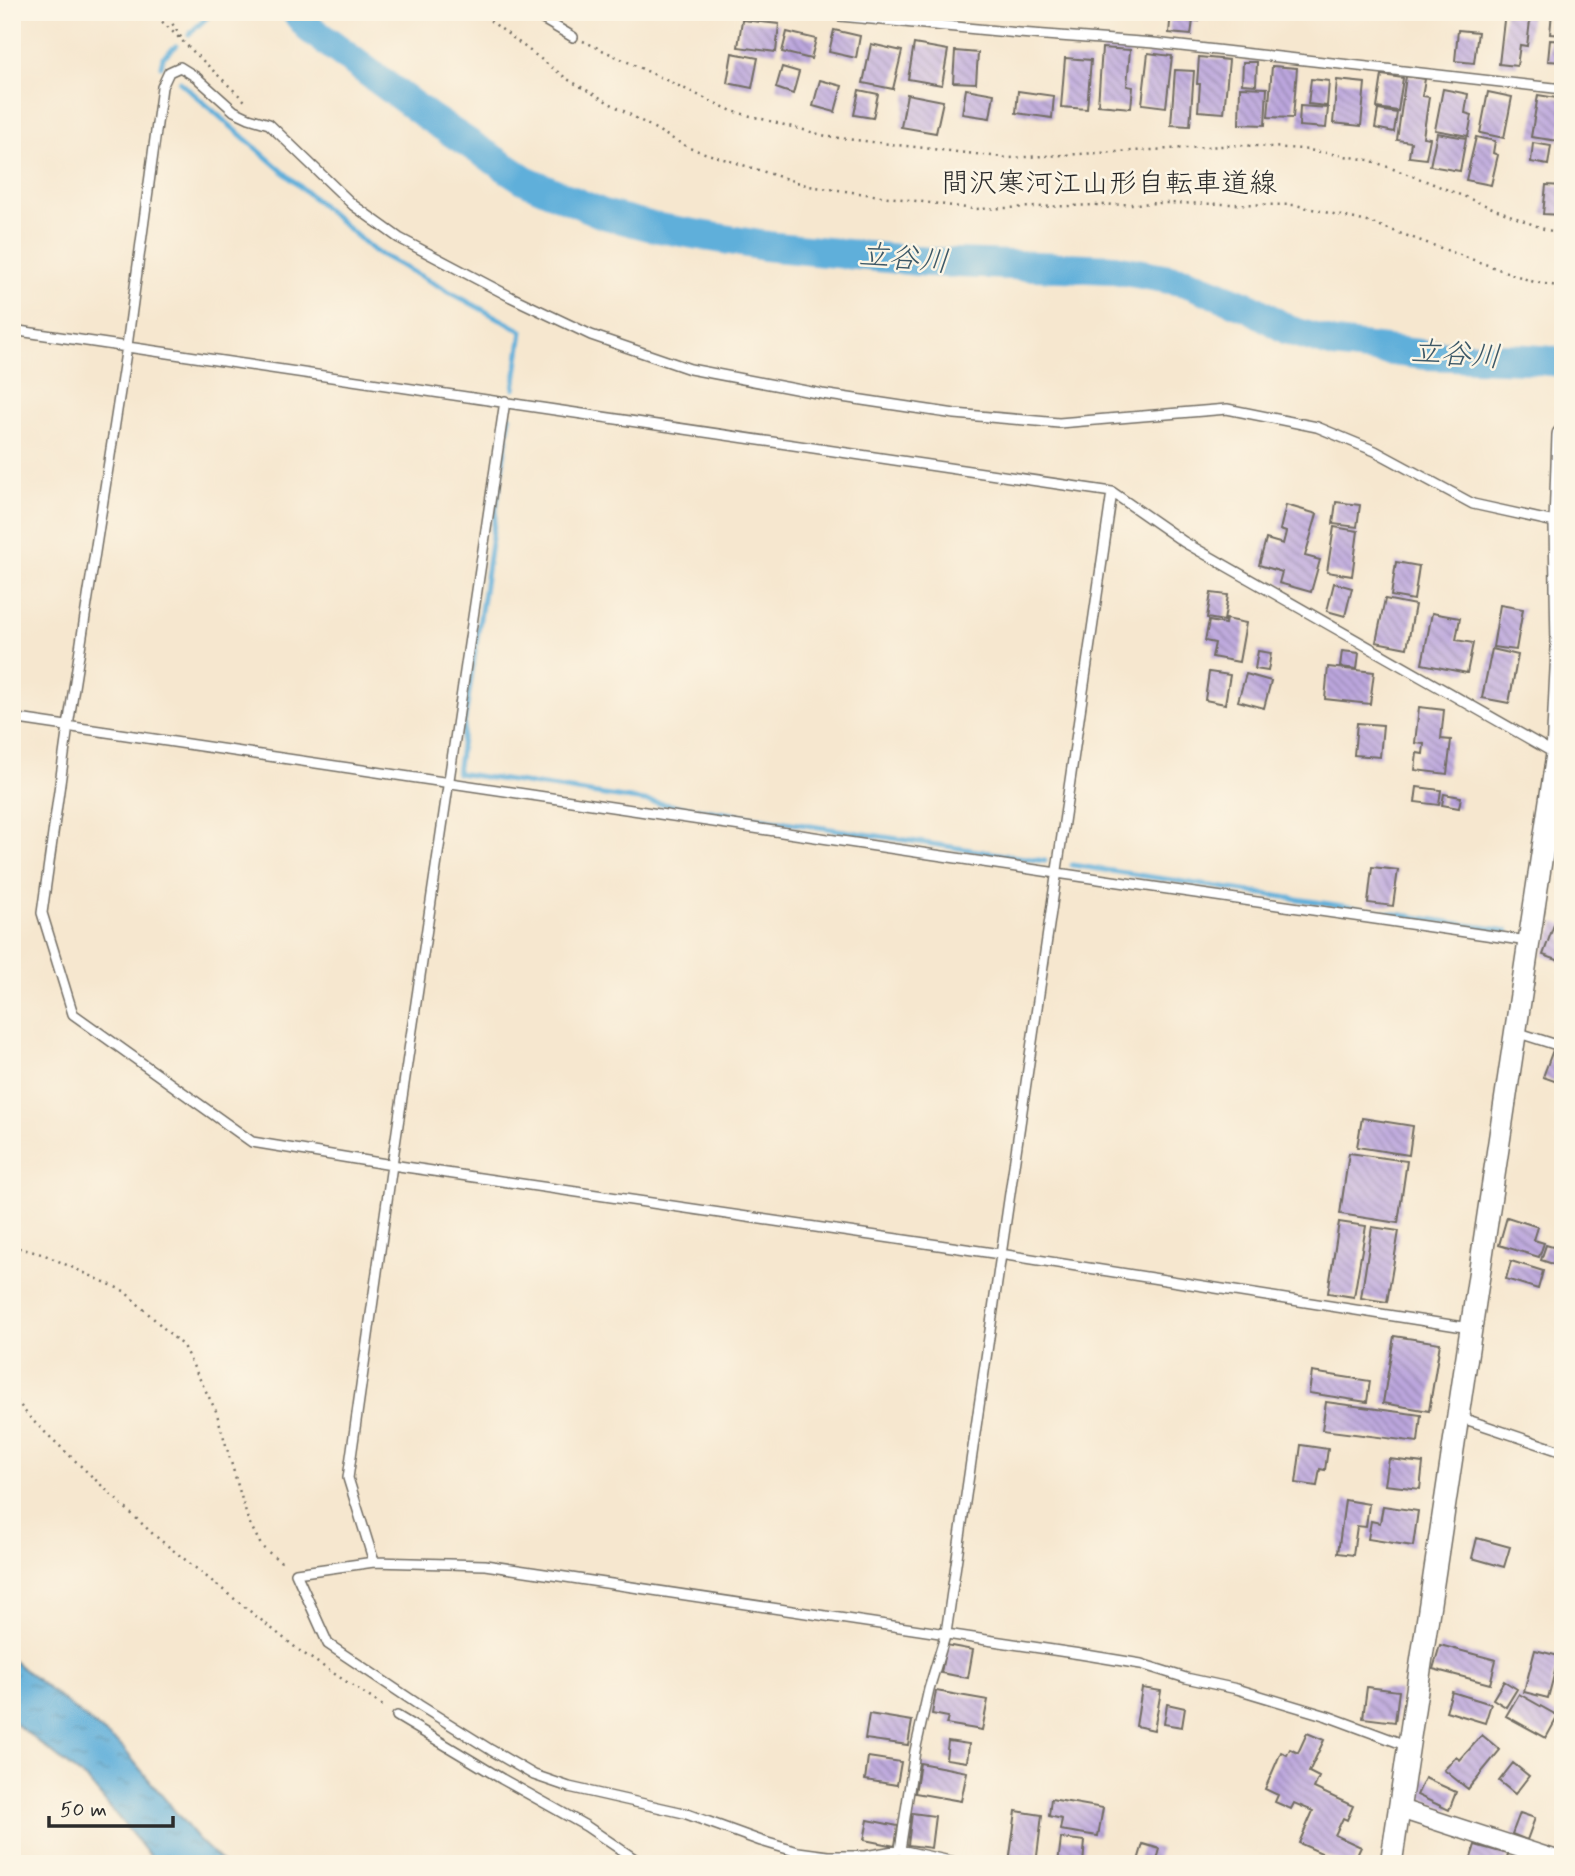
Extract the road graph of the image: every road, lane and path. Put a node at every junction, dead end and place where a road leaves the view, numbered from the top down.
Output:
1 (152, 12) edge
2 (165, 12) edge
3 (479, 12) edge
4 (531, 12) edge
5 (826, 12) edge
6 (573, 37) joint
7 (185, 43) junction
8 (1563, 89) edge
9 (269, 124) junction
10 (1563, 234) edge
11 (1563, 287) edge
12 (12, 330) edge
13 (127, 346) junction
14 (505, 401) junction
15 (1563, 435) edge
16 (1112, 492) junction
17 (1561, 523) edge
18 (12, 718) edge
19 (68, 726) junction
20 (1560, 755) edge
21 (448, 782) junction
22 (1057, 873) junction
23 (1528, 941) junction
24 (1516, 1032) junction
25 (1563, 1046) edge
26 (392, 1165) junction
27 (12, 1246) edge
28 (1000, 1254) junction
29 (1472, 1328) junction
30 (12, 1395) edge
31 (1459, 1417) junction
32 (1563, 1452) edge
33 (374, 1562) junction
34 (296, 1573) junction
35 (946, 1633) junction
36 (397, 1716) joint
37 (1408, 1746) junction
38 (1400, 1809) junction
39 (900, 1850) junction
40 (1563, 1862) edge
41 (642, 1864) edge
42 (964, 1864) edge
43 (1391, 1864) edge

1 - 7 path
2 - 7 path
3 - 11 path, 間沢寒河江山形自転車道線
4 - 6 lane
5 - 8 lane
6 - 10 path
7 - 9 path
9 - 13 lane
9 - 17 lane
12 - 13 lane
13 - 14 lane
13 - 19 lane
14 - 16 lane
14 - 21 lane
15 - 17 street
16 - 20 lane
16 - 22 lane
17 - 20 street
18 - 19 lane
19 - 21 lane
19 - 26 lane
20 - 23 street
21 - 22 lane
21 - 26 lane
22 - 23 lane
22 - 28 lane
23 - 24 street
24 - 25 lane
24 - 29 street
26 - 28 lane
26 - 33 lane
27 - 34 path
28 - 29 lane
28 - 35 lane
29 - 31 street
30 - 36 path
31 - 32 lane
31 - 37 street
33 - 34 lane
33 - 35 lane
34 - 39 lane
35 - 37 lane
35 - 39 lane
36 - 41 lane
37 - 38 street
38 - 40 street
38 - 43 street
39 - 42 lane

